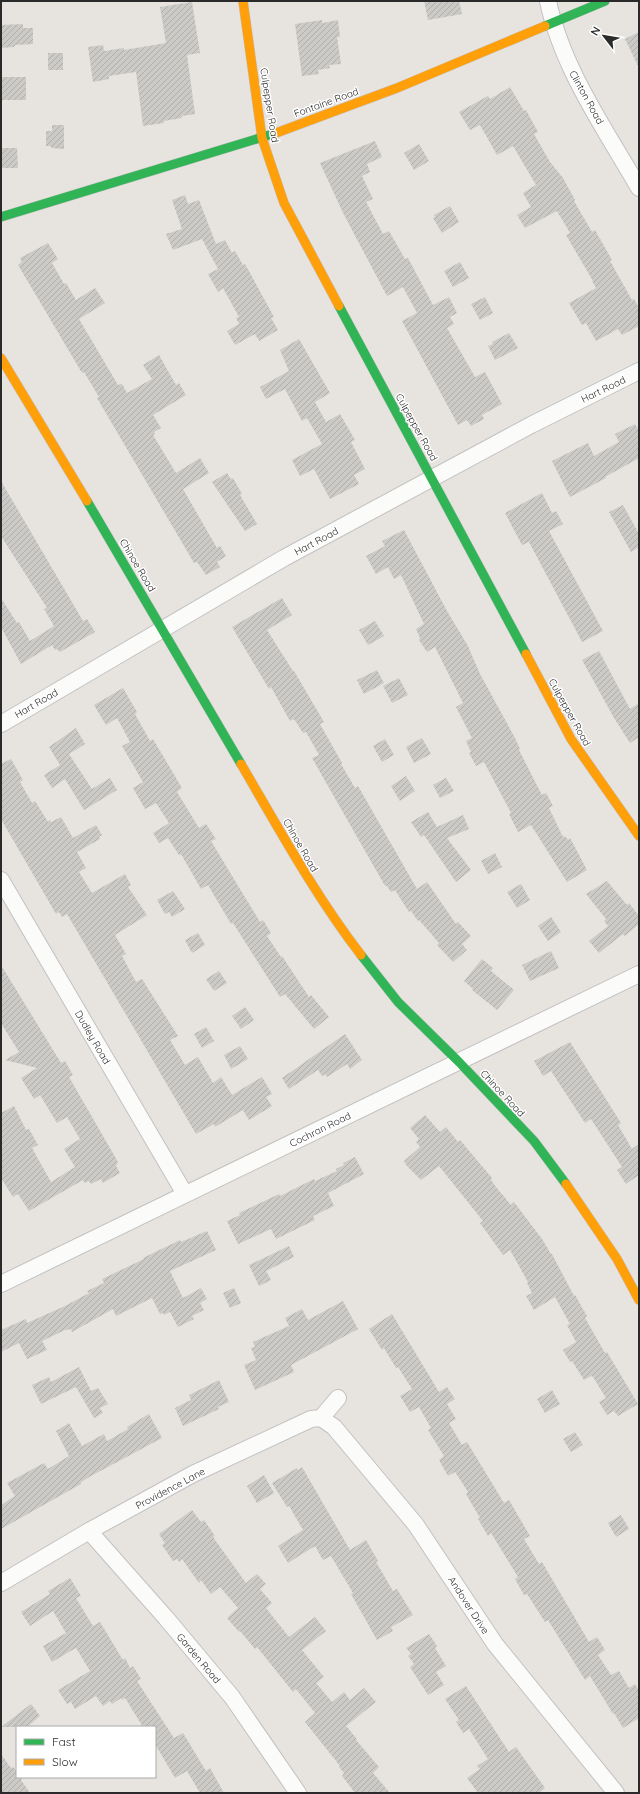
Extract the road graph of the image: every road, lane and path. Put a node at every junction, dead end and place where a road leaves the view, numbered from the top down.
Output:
1 (243, 1) edge
2 (548, 1) edge
3 (605, 1) edge
4 (552, 23) junction
5 (262, 138) junction
6 (639, 188) edge
7 (1, 217) edge
8 (1, 358) edge
9 (639, 371) edge
10 (432, 479) junction
11 (163, 629) junction
12 (1, 724) edge
13 (639, 836) edge
14 (1, 880) edge
15 (639, 974) edge
16 (459, 1062) junction
17 (185, 1194) junction
18 (1, 1284) edge
19 (639, 1300) edge
20 (338, 1398) dead end
21 (321, 1418) junction
22 (89, 1532) junction
23 (1, 1583) edge
24 (298, 1793) edge
25 (616, 1793) edge

1 - 5 street, Culpepper Road
2 - 4 street, Clinton Road
3 - 4 street, Fontaine Road
4 - 5 street, Fontaine Road
4 - 6 street, Clinton Road
5 - 7 street, Fontaine Road
5 - 10 street, Culpepper Road
8 - 11 street, Chinoe Road
9 - 10 street, Hart Road
10 - 11 street, Hart Road
10 - 13 street, Culpepper Road
11 - 12 street, Hart Road
11 - 16 street, Chinoe Road
14 - 17 street, Dudley Road
15 - 16 street, Cochran Road
16 - 17 street, Cochran Road
16 - 19 street, Chinoe Road
17 - 18 street, Cochran Road
20 - 21 street
21 - 22 street, Providence Lane
21 - 25 street, Andover Drive
22 - 23 street, Providence Lane
22 - 24 street, Garden Road

